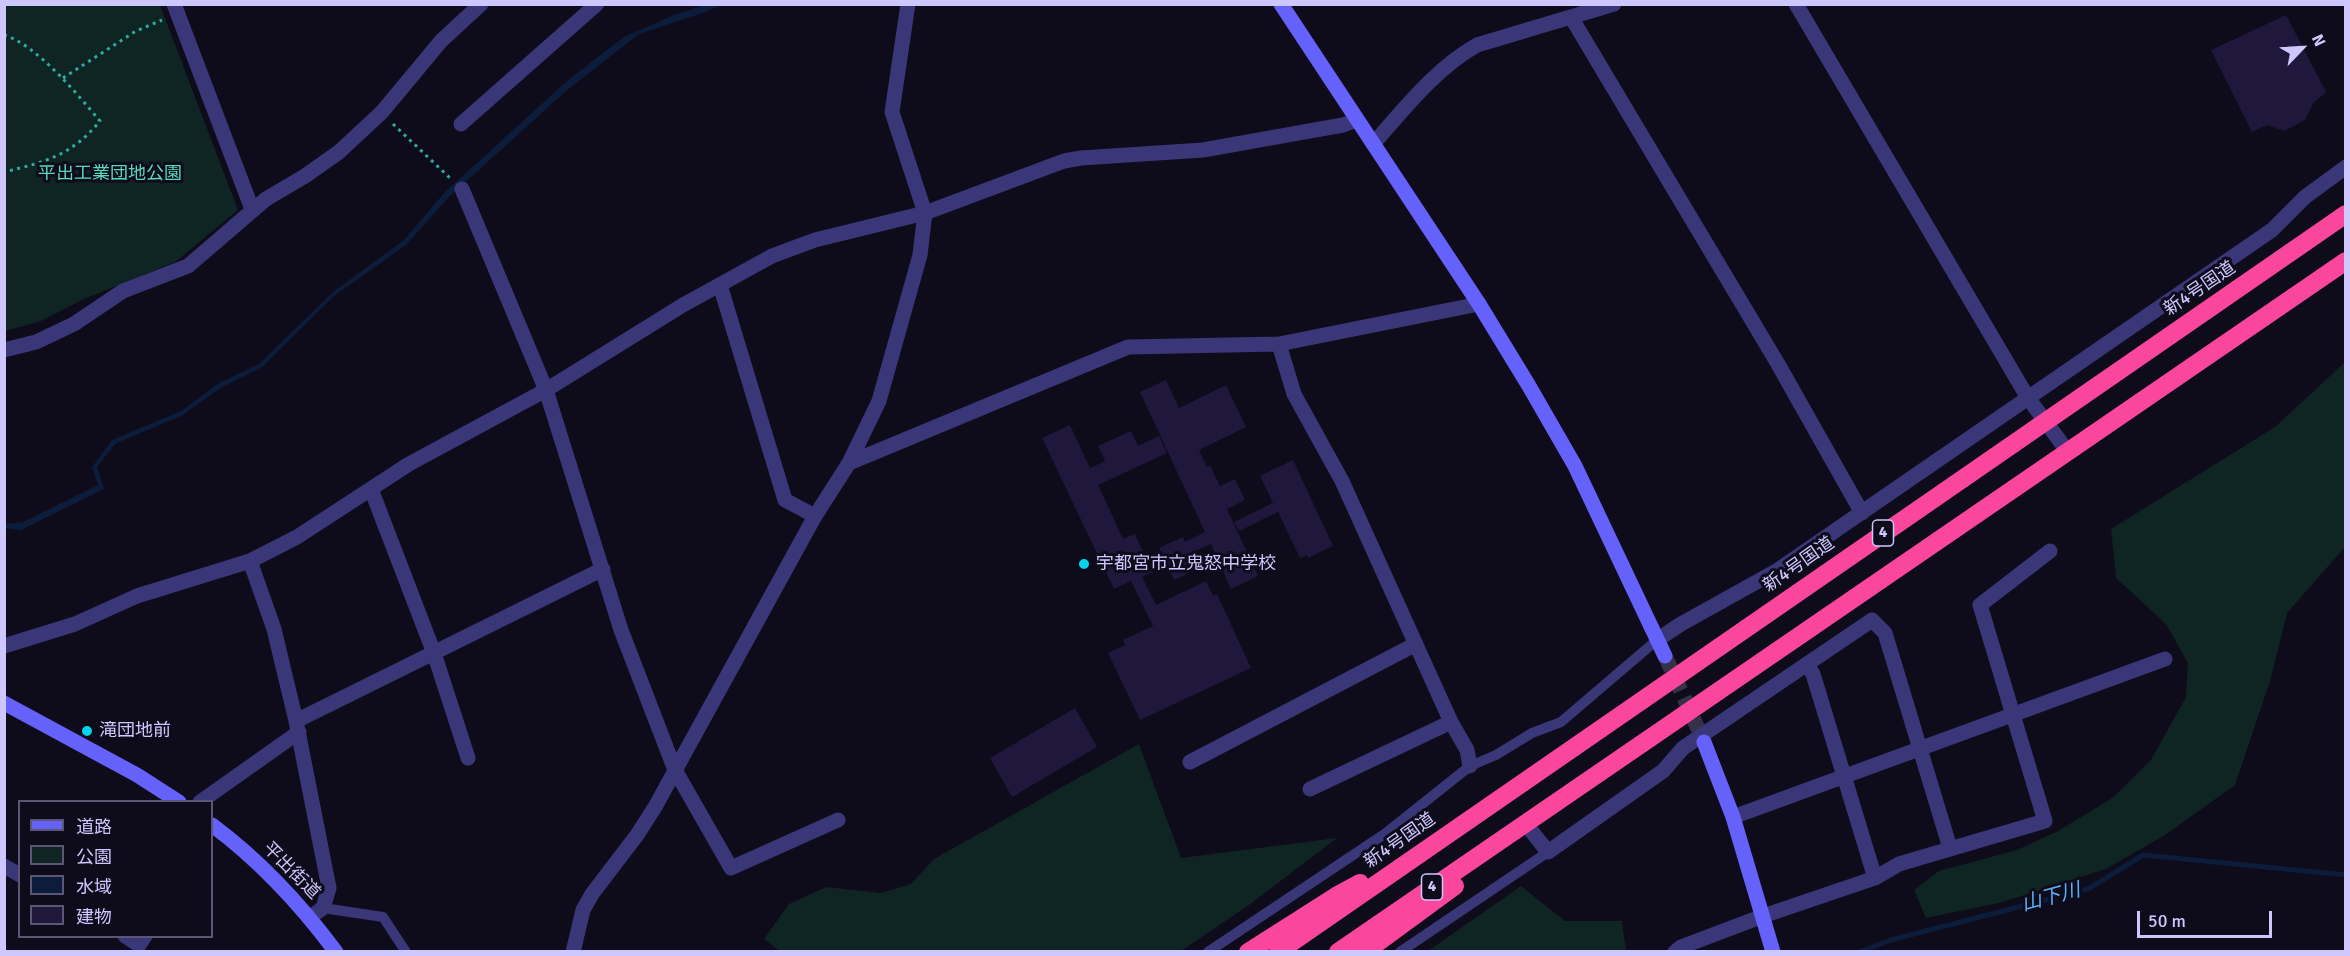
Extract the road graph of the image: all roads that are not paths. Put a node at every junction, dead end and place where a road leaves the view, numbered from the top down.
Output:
1 (480, 4) edge
2 (597, 4) edge
3 (908, 4) edge
4 (1281, 4) edge
5 (1796, 4) edge
6 (1604, 6) edge
7 (176, 9) edge
8 (1571, 17) junction
9 (1357, 120) junction
10 (461, 124) dead end
11 (1372, 144) junction
12 (2346, 167) edge
13 (462, 189) road end
14 (252, 209) junction
15 (925, 213) junction
16 (2346, 214) edge
17 (2346, 261) edge
18 (720, 285) junction
19 (1479, 304) junction
20 (1280, 344) junction
21 (4, 350) edge
22 (546, 390) junction
23 (2028, 398) junction
24 (2044, 421) junction
25 (2068, 452) junction
26 (849, 463) junction
27 (372, 489) junction
28 (1862, 513) junction
29 (815, 516) junction
30 (2050, 551) dead end
31 (250, 561) junction
32 (603, 569) junction
33 (1657, 640) junction
34 (1416, 644) junction
35 (4, 646) edge
36 (434, 653) junction
37 (1665, 656) tunnel mouth
38 (2165, 659) dead end
39 (1807, 665) junction
40 (4, 703) edge
41 (2013, 715) junction
42 (1451, 722) junction
43 (298, 726) junction
44 (1704, 742) tunnel mouth
45 (1922, 748) junction
46 (468, 758) dead end
47 (1190, 762) dead end
48 (1470, 766) junction
49 (675, 770) junction
50 (1844, 777) junction
51 (1310, 789) dead end
52 (177, 800) edge
53 (201, 800) edge
54 (1733, 817) junction
55 (838, 820) dead end
56 (1526, 823) junction
57 (214, 831) edge
58 (1950, 848) junction
59 (1420, 852) junction
60 (1548, 852) junction
61 (4, 866) edge
62 (18, 874) edge
63 (1875, 878) junction
64 (323, 908) junction
65 (1763, 916) junction
66 (309, 918) junction
67 (128, 938) edge
68 (144, 938) edge
69 (336, 951) edge
70 (406, 951) edge
71 (573, 951) edge
72 (1208, 951) edge
73 (1248, 951) edge
74 (1278, 951) edge
75 (1338, 951) edge
76 (1365, 951) edge
77 (1400, 951) edge
78 (1675, 951) edge
79 (1773, 951) edge

1 - 14 street
2 - 10 street
3 - 15 street
4 - 9 street
5 - 23 street
6 - 8 street
7 - 14 street
8 - 11 street
8 - 28 street
9 - 11 street
9 - 15 street
11 - 19 street
12 - 23 street
13 - 22 street
14 - 21 street
15 - 18 street
15 - 26 street
16 - 24 highway, 新4号国道 / 4
17 - 25 highway, 4
18 - 22 street
18 - 29 street
19 - 20 street
19 - 33 street
20 - 26 street
20 - 34 street
22 - 27 street
22 - 32 street
23 - 24 street
23 - 28 street
24 - 25 street
24 - 59 highway, 新4号国道 / 4
25 - 56 highway, 4
26 - 29 street
27 - 31 street
27 - 36 street
28 - 33 street
29 - 49 street
30 - 41 street
31 - 35 street
31 - 43 street
32 - 36 street
32 - 49 street
33 - 37 street
33 - 48 lane
34 - 42 street
34 - 47 street
36 - 43 street
36 - 46 street
38 - 41 street
39 - 45 street
39 - 50 street
39 - 60 street
40 - 52 street
41 - 45 street
41 - 58 street
42 - 48 street
42 - 51 street
43 - 53 street
43 - 64 street
44 - 54 street
45 - 50 street
45 - 58 street
48 - 72 lane
49 - 55 street
49 - 71 street
50 - 54 street
50 - 63 street
54 - 65 street
56 - 60 street
56 - 75 highway, 4
56 - 76 highway
57 - 66 street, 平出街道
58 - 63 street
59 - 73 highway
59 - 74 highway, 新4号国道 / 4
60 - 77 lane
61 - 62 street
63 - 65 street
64 - 66 street
64 - 70 lane
65 - 78 street
65 - 79 street
66 - 69 street, 平出街道
67 - 68 street

